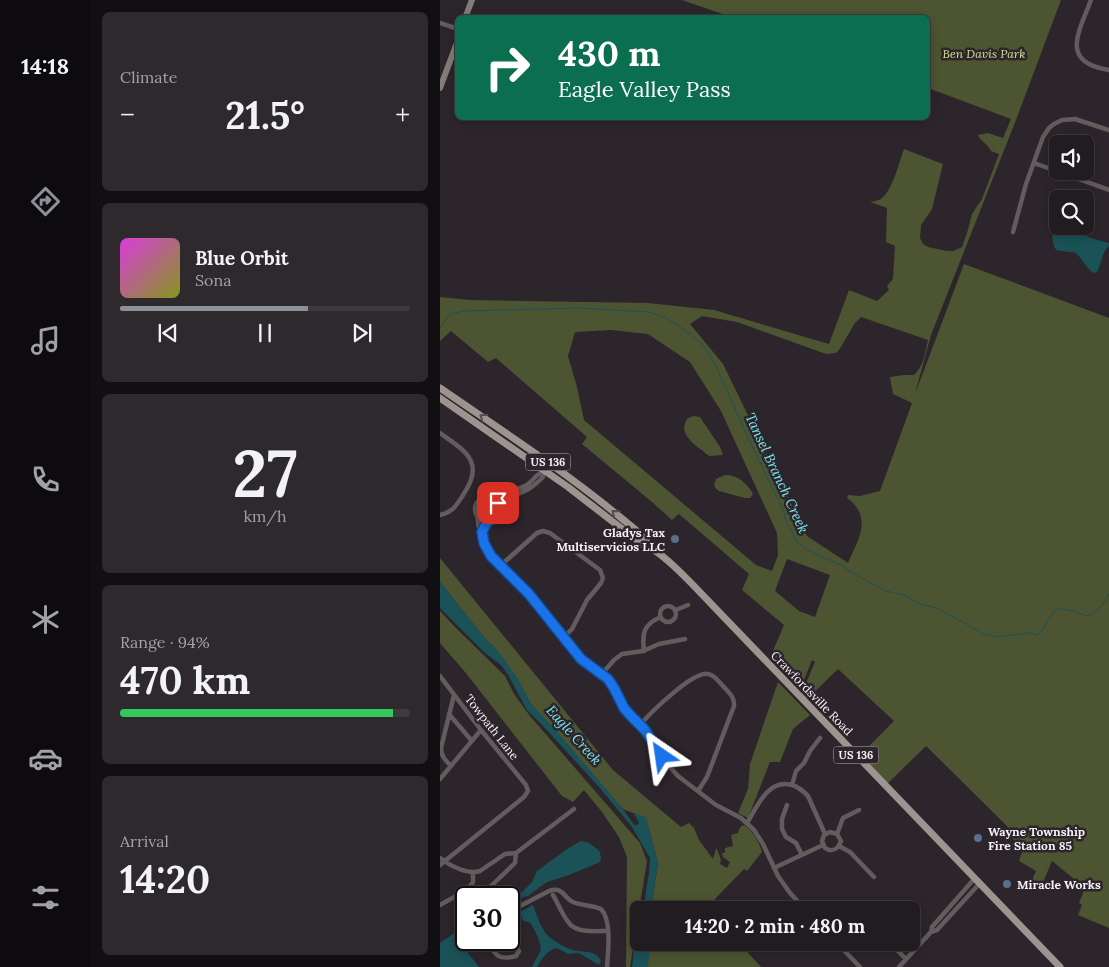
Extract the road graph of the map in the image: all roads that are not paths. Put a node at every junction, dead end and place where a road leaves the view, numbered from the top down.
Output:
1 (472, 0) edge
2 (1091, 0) edge
3 (467, 15) edge
4 (440, 23) edge
5 (455, 28) edge
6 (455, 48) edge
7 (1109, 70) edge
8 (440, 88) edge
9 (1109, 130) edge
10 (1034, 163) junction
11 (1109, 190) edge
12 (1013, 232) dead end
13 (440, 388) edge
14 (440, 398) edge
15 (440, 433) edge
16 (549, 463) junction
17 (543, 471) junction
18 (485, 497) junction
19 (499, 506) junction
20 (477, 515) junction
21 (440, 516) edge
22 (489, 521) junction
23 (482, 532) junction
24 (649, 546) junction
25 (500, 566) junction
26 (688, 606) dead end
27 (676, 610) junction
28 (661, 617) junction
29 (564, 637) junction
30 (685, 639) dead end
31 (644, 650) junction
32 (601, 675) junction
33 (440, 676) edge
34 (454, 695) junction
35 (449, 714) junction
36 (640, 725) junction
37 (481, 730) junction
38 (820, 738) dead end
39 (472, 741) junction
40 (451, 766) junction
41 (440, 779) edge
42 (792, 785) junction
43 (698, 791) junction
44 (786, 805) dead end
45 (574, 809) dead end
46 (859, 810) dead end
47 (747, 823) junction
48 (825, 834) junction
49 (837, 834) junction
50 (822, 845) junction
51 (839, 846) junction
52 (516, 853) junction
53 (802, 855) junction
54 (441, 862) edge
55 (774, 868) junction
56 (473, 873) junction
57 (874, 877) dead end
58 (977, 880) junction
59 (491, 886) edge
60 (553, 895) dead end
61 (798, 901) edge
62 (440, 904) edge
63 (520, 906) edge
64 (608, 931) junction
65 (493, 951) edge
66 (519, 951) edge
67 (845, 951) edge
68 (898, 951) edge
69 (906, 959) junction
70 (607, 967) edge
71 (860, 967) edge
72 (899, 967) edge
73 (1060, 967) edge

1 - 3 main road
2 - 7 street
4 - 5 street
6 - 8 main road
9 - 10 street
10 - 11 street
10 - 12 street
16 -> 13 main road, Crawfordsville Road / US 136
14 - 17 main road, Crawfordsville Road / US 136
15 - 21 street
16 - 17 street
24 -> 16 main road, Crawfordsville Road / US 136
17 - 18 street
17 - 19 street
17 - 24 main road, Crawfordsville Road / US 136
18 - 19 street
18 - 20 street
19 - 22 street
20 - 22 street
20 - 23 street
22 - 23 street
23 - 25 street
24 - 58 main road, Crawfordsville Road / US 136
25 - 29 street
25 - 29 street
26 - 27 street
27 - 28 street
27 - 28 street
28 - 31 street
29 - 32 street
30 - 31 street
31 - 32 street
32 - 36 street
33 - 34 street, Towpath Lane
34 - 35 street
34 - 37 street, Towpath Lane
35 - 39 street
35 - 40 street
36 - 43 street
36 - 43 street
37 - 39 street
37 - 54 street, Towpath Lane
38 - 42 street
39 - 40 street
40 - 41 street
42 - 47 street
42 - 48 street
43 - 47 street
44 - 53 street
45 - 52 street
46 - 49 street
47 - 55 street
48 - 49 street
48 - 50 street
49 - 51 street
50 - 51 street
50 - 53 street
51 - 57 street
52 - 56 street
52 - 59 street
53 - 55 street
54 - 56 street
55 - 61 street
56 - 62 street
58 - 69 street
58 - 73 main road, Crawfordsville Road / US 136
60 - 64 street
63 - 64 street
64 - 70 street
65 - 66 street
67 - 71 street
68 - 69 street
69 - 72 street

